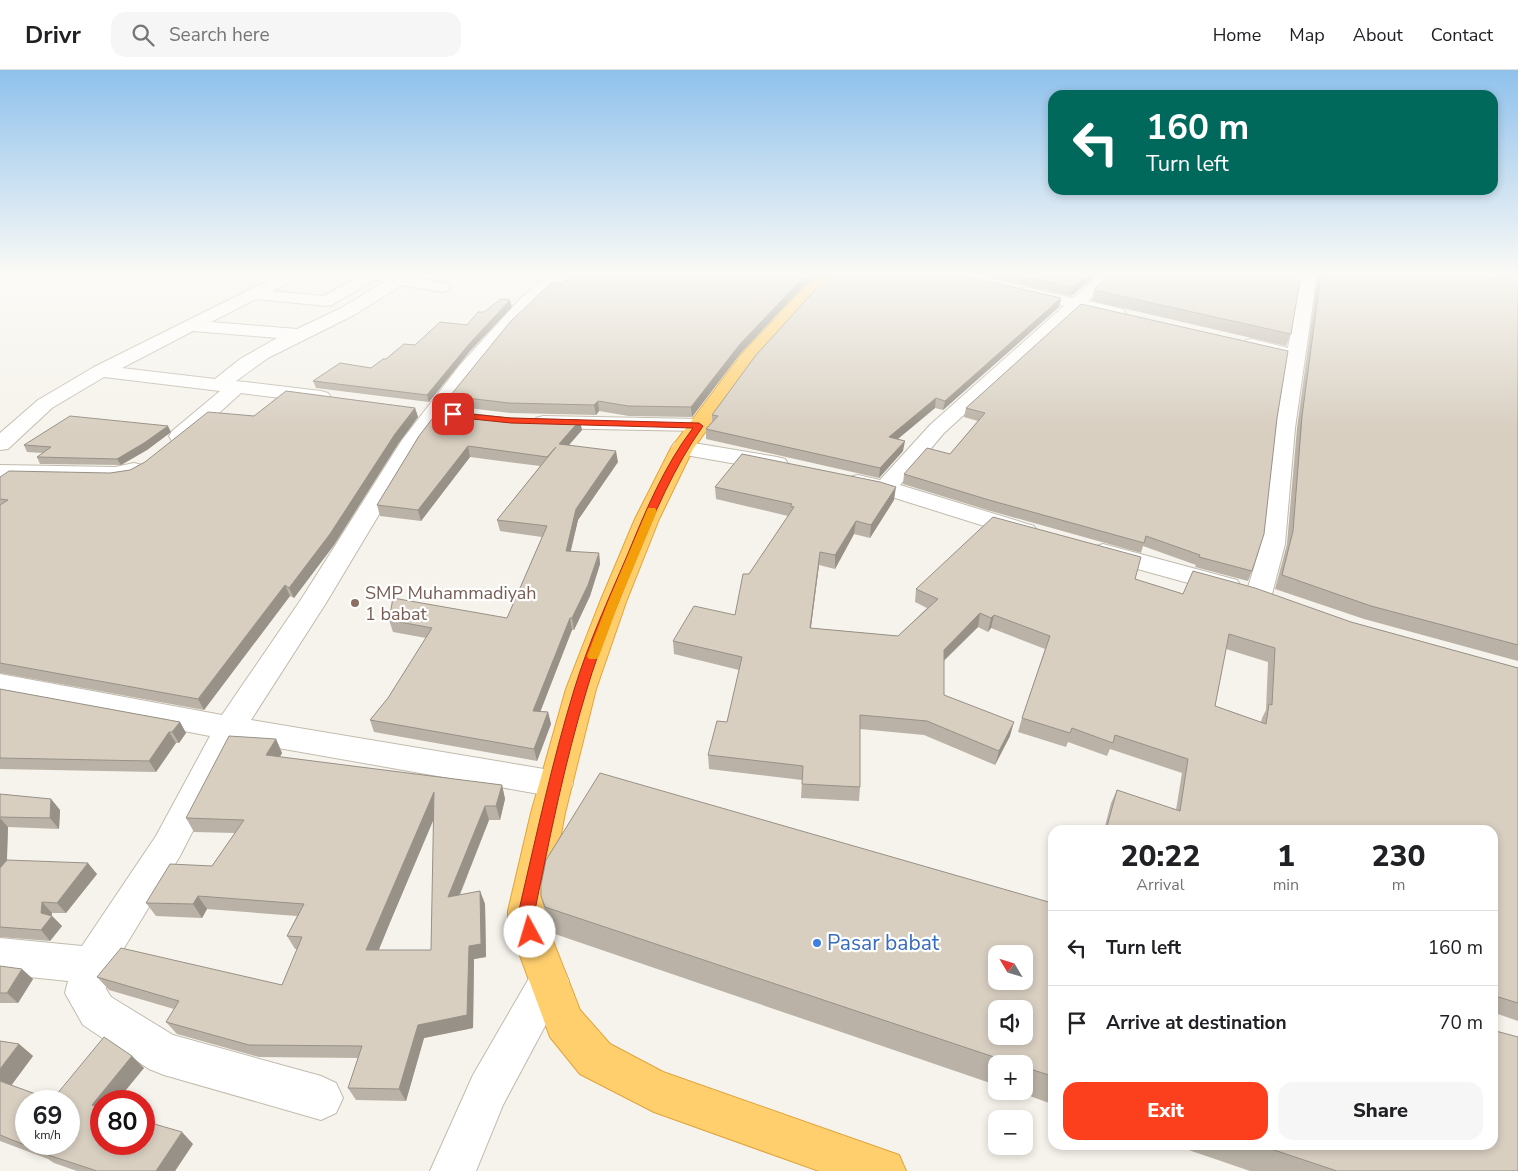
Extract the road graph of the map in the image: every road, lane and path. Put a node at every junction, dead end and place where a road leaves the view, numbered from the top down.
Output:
1 (320, 325) edge
2 (506, 325) edge
3 (779, 325) edge
4 (1052, 325) edge
5 (1301, 325) edge
6 (191, 326) joint
7 (301, 335) junction
8 (1239, 342) edge
9 (1296, 355) junction
10 (101, 371) junction
11 (229, 385) junction
12 (336, 399) edge
13 (528, 421) edge
14 (691, 437) junction
15 (0, 444) edge
16 (798, 468) edge
17 (0, 472) edge
18 (837, 477) edge
19 (885, 488) junction
20 (1052, 538) edge
21 (1080, 546) edge
22 (0, 685) edge
23 (230, 728) junction
24 (556, 784) junction
25 (0, 956) edge
26 (92, 965) junction
27 (549, 981) junction
28 (321, 1098) dead end
29 (453, 1171) edge
30 (883, 1171) edge

1 - 7 street
2 - 23 street
3 - 14 highway
4 - 19 street
5 - 9 street
6 - 7 street
6 - 10 street
7 - 11 street
8 - 9 street
9 - 21 street
10 - 11 street
10 - 15 street
11 - 12 street
11 - 17 street
13 - 14 street
14 - 16 street
14 - 24 highway
18 - 19 street
19 - 20 street
22 - 23 street
23 - 24 street
23 - 26 street
24 - 27 highway
25 - 26 street
26 - 28 street
27 - 29 street
27 - 30 highway

